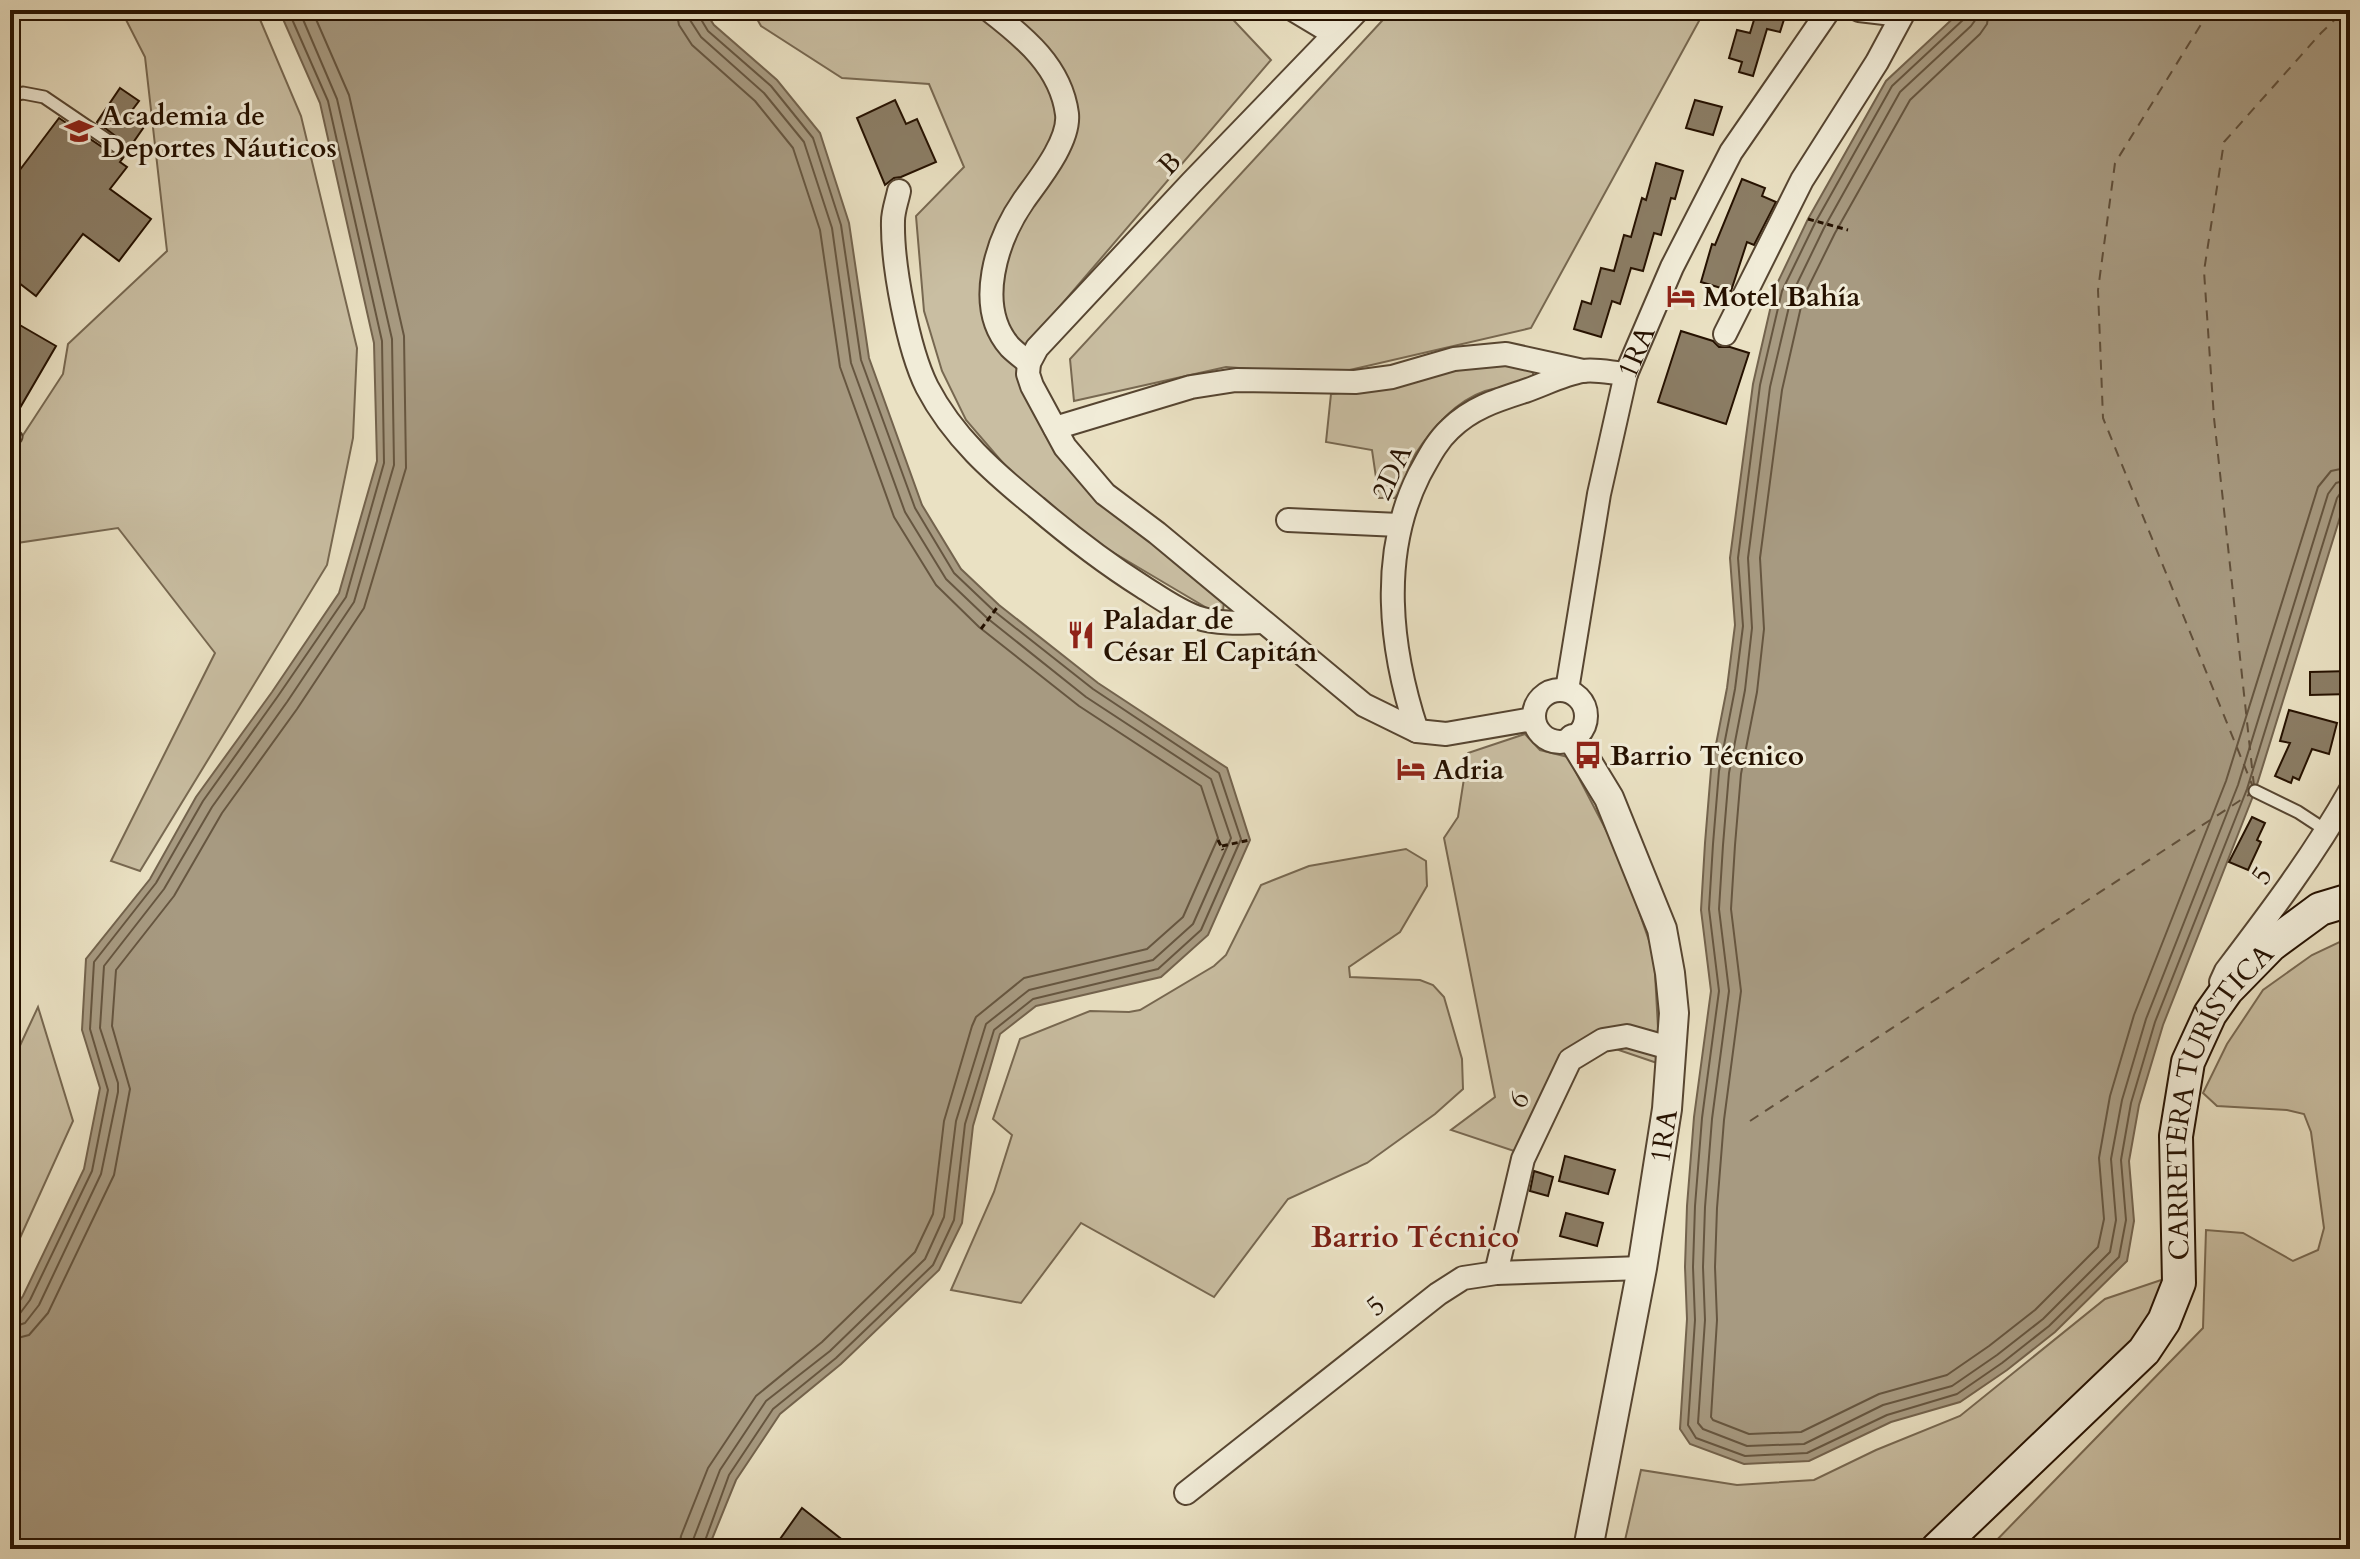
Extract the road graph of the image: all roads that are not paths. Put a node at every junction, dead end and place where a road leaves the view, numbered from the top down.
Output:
1 (989, 10) edge
2 (1294, 10) edge
3 (1358, 10) edge
4 (1829, 10) edge
5 (1859, 10) edge
6 (1903, 13) edge
7 (1334, 34) junction
8 (10, 96) edge
9 (122, 150) dead end
10 (899, 191) dead end
11 (1725, 334) dead end
12 (1029, 363) junction
13 (1583, 371) junction
14 (1626, 374) junction
15 (1055, 428) junction
16 (10, 433) edge
17 (10, 445) edge
18 (1288, 520) dead end
19 (1399, 525) junction
20 (1262, 622) junction
21 (1567, 690) junction
22 (1533, 719) junction
23 (1417, 731) junction
24 (1573, 739) junction
25 (2255, 791) dead end
26 (2350, 791) edge
27 (2327, 831) junction
28 (2350, 900) edge
29 (2227, 990) junction
30 (1673, 1049) junction
31 (1642, 1268) junction
32 (1496, 1273) junction
33 (1186, 1493) dead end
34 (1588, 1549) edge
35 (1937, 1549) edge

1 - 12 street
2 - 7 street
3 - 7 street, B
4 - 14 street, 1RA
5 - 6 street
6 - 11 street
7 - 12 street, B
8 - 9 lane
10 - 20 street
12 - 15 street
13 - 14 street, 2DA
13 - 15 street
13 - 19 street, 2DA
14 - 21 street, 1RA
15 - 20 street
16 - 17 lane
18 - 19 street
19 - 23 street, 2DA
20 - 23 street
21 - 22 street
21 - 24 street
22 - 23 street
22 - 24 street
24 - 30 street, 1RA
25 - 27 lane
26 - 27 street, 5
27 - 29 street, 5
28 - 29 main road, CARRETERA TURÍSTICA
29 - 35 main road, CARRETERA TURÍSTICA
30 - 31 street, 1RA
30 - 32 street, 6
31 - 32 street, 5
31 - 34 street, 1RA
32 - 33 street, 5

